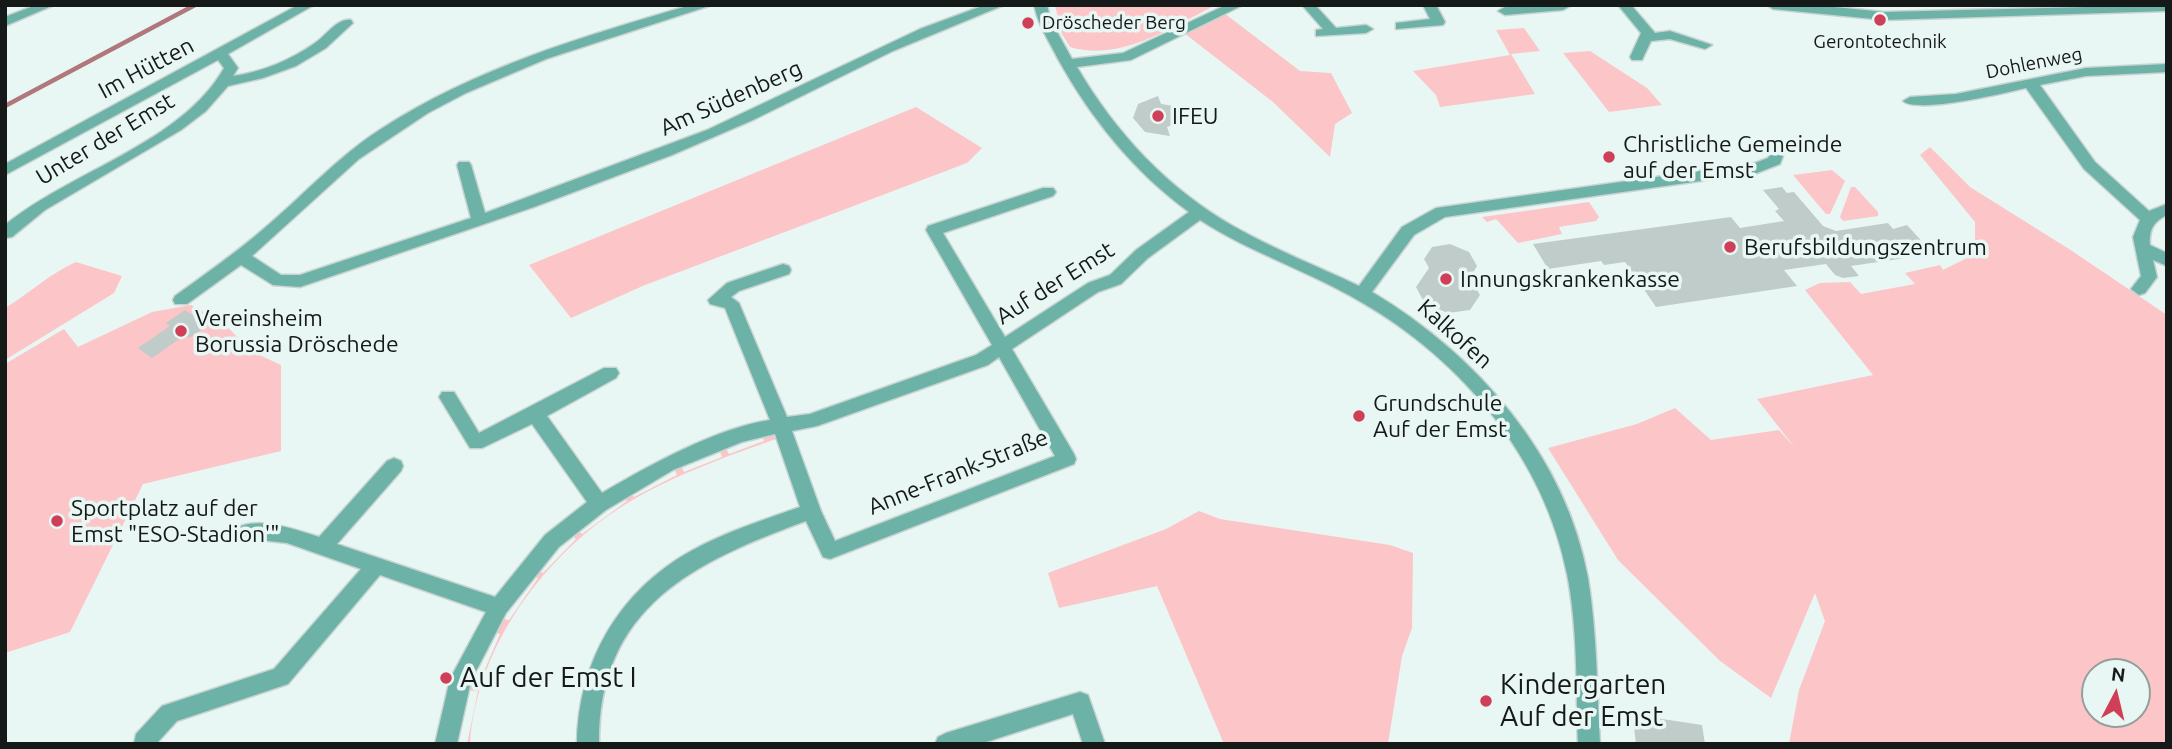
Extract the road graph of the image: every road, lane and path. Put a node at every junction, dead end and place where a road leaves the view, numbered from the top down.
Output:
1 (48, 5) edge
2 (308, 5) edge
3 (706, 5) edge
4 (998, 5) edge
5 (1040, 5) edge
6 (1237, 5) edge
7 (1308, 5) edge
8 (1429, 5) edge
9 (1624, 5) edge
10 (1773, 5) edge
11 (1563, 6) edge
12 (2167, 7) edge
13 (1818, 8) edge
14 (1510, 9) edge
15 (5, 22) edge
16 (346, 23) dead end
17 (1401, 26) dead end
18 (1366, 29) dead end
19 (1648, 32) junction
20 (1705, 45) dead end
21 (219, 54) junction
22 (1637, 57) dead end
23 (1067, 64) junction
24 (2167, 68) edge
25 (225, 82) junction
26 (2029, 83) junction
27 (1910, 102) dead end
28 (1776, 156) dead end
29 (464, 165) dead end
30 (5, 170) edge
31 (1048, 192) dead end
32 (2167, 209) edge
33 (1200, 212) junction
34 (2148, 218) junction
35 (479, 220) junction
36 (6, 233) edge
37 (2143, 249) junction
38 (241, 256) junction
39 (2167, 260) edge
40 (783, 270) dead end
41 (2139, 289) dead end
42 (1362, 295) junction
43 (181, 300) dead end
44 (1003, 347) junction
45 (610, 373) dead end
46 (448, 397) dead end
47 (535, 414) junction
48 (781, 426) junction
49 (394, 466) dead end
50 (599, 504) junction
51 (810, 511) junction
52 (248, 532) dead end
53 (323, 546) junction
54 (377, 564) junction
55 (499, 607) junction
56 (144, 741) dead end
57 (446, 744) edge
58 (588, 744) edge
59 (946, 744) edge
60 (1094, 744) edge
61 (1589, 744) edge

1 - 15 street
2 - 21 street, Im Hütten
3 - 38 street
4 - 35 street, Am Südenberg
5 - 23 street, Kalkofen
6 - 23 street
7 - 18 street
8 - 17 street
9 - 19 street
10 - 13 street
11 - 14 street
12 - 13 street
16 - 25 street
19 - 20 street
19 - 22 street
21 - 25 street
21 - 30 street, Im Hütten
23 - 33 street, Kalkofen
24 - 26 street, Dohlenweg
25 - 36 street, Unter der Emst
26 - 27 street, Dohlenweg
26 - 34 street
28 - 42 street
29 - 35 street
31 - 44 street, Auf der Emst
32 - 34 street
33 - 42 street, Kalkofen
33 - 44 street, Auf der Emst
34 - 37 street
35 - 38 street, Am Südenberg
37 - 39 street
37 - 41 street
38 - 43 street
40 - 48 street
42 - 61 street, Kalkofen
44 - 48 street, Auf der Emst
44 - 51 street, Anne-Frank-Straße
45 - 47 street
46 - 47 street
47 - 50 street
48 - 50 street, Auf der Emst
48 - 51 street, Anne-Frank-Straße
49 - 53 street
50 - 55 street, Auf der Emst
51 - 58 street
52 - 53 street
53 - 54 street
54 - 55 street
54 - 56 street
55 - 57 street, Auf der Emst
59 - 60 street

